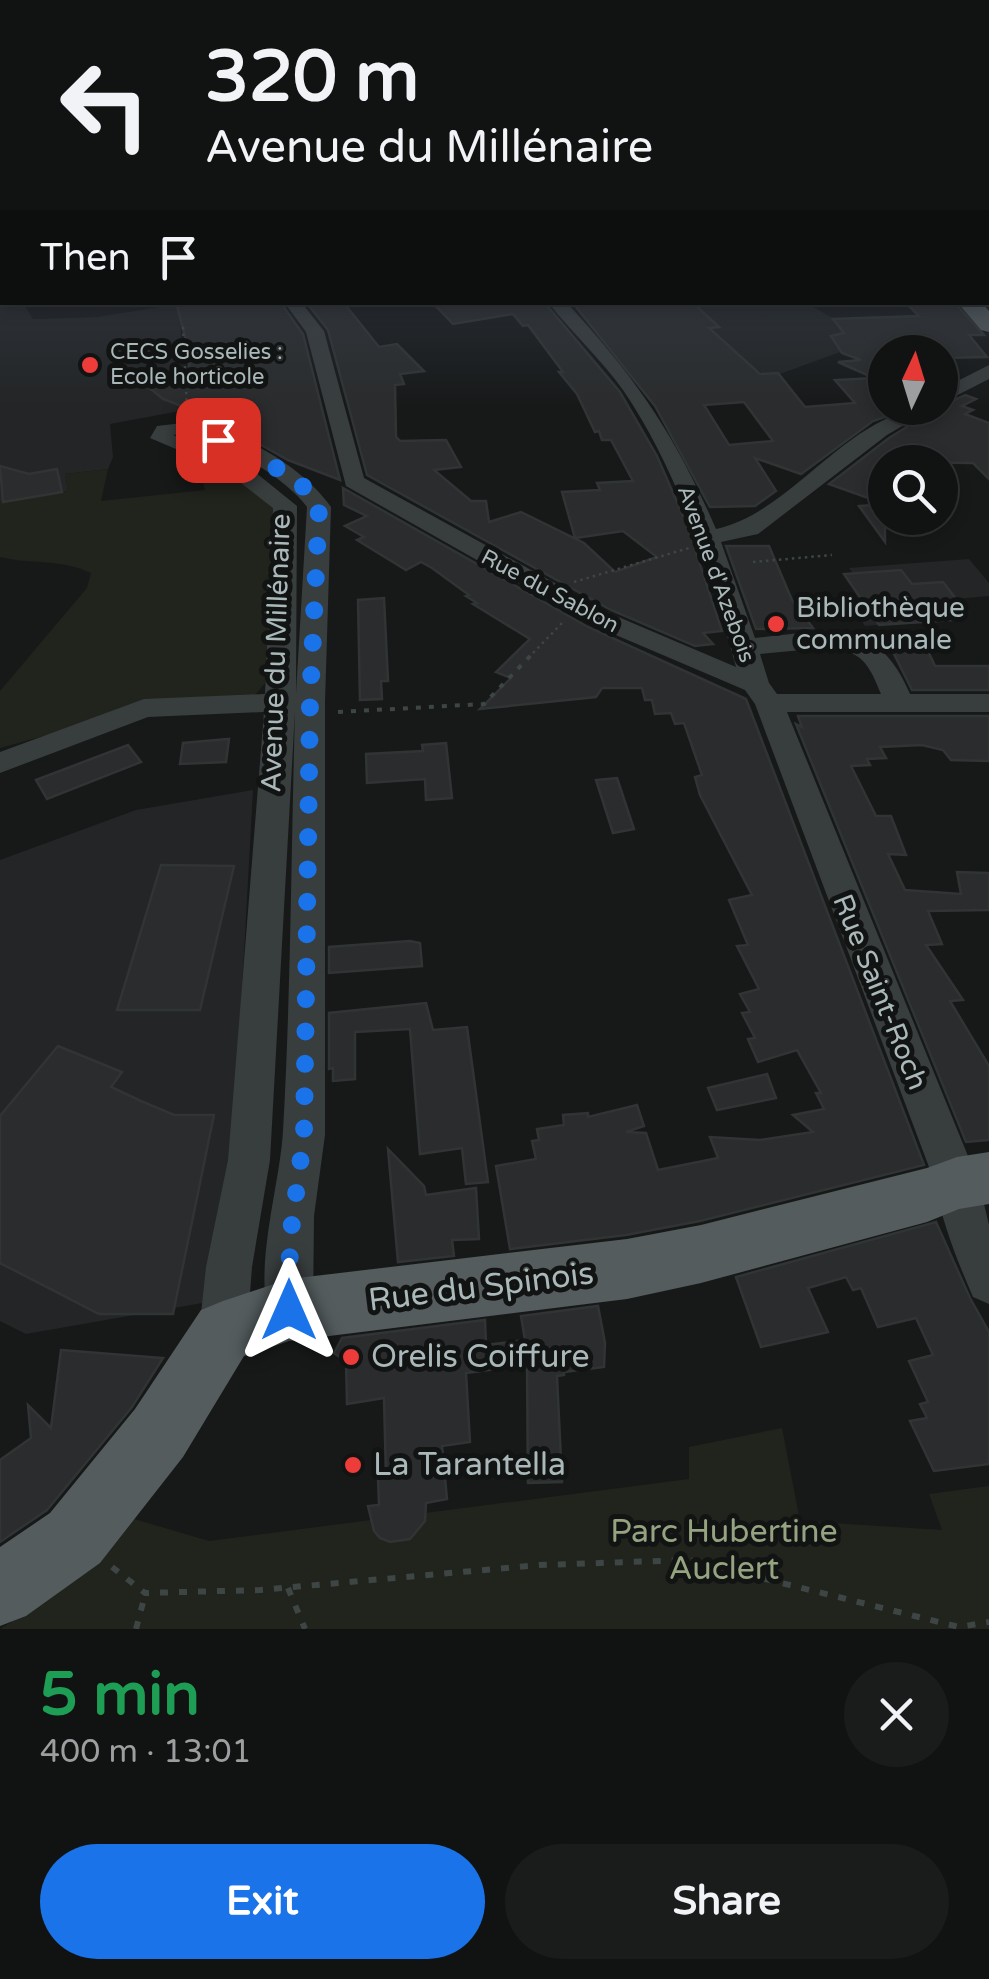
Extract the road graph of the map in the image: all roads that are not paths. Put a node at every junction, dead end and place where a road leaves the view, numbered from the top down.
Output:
1 (294, 305) edge
2 (559, 305) edge
3 (989, 371) edge
4 (958, 388) edge
5 (187, 410) road end
6 (893, 425) edge
7 (324, 487) junction
8 (708, 540) junction
9 (745, 647) junction
10 (762, 693) junction
11 (899, 702) junction
12 (989, 703) edge
13 (299, 706) junction
14 (0, 763) edge
15 (303, 1049) junction
16 (256, 1055) junction
17 (973, 1181) edge
18 (989, 1281) edge
19 (289, 1310) junction
20 (223, 1332) junction
21 (0, 1590) edge

1 - 7 street
2 - 8 street, Avenue d'Azebois
3 - 4 street
5 - 7 street
6 - 8 street
7 - 7 street, Avenue du Millénaire
7 - 10 street, Rue du Sablon
7 - 13 street, Avenue du Millénaire
8 - 9 street, Avenue d'Azebois
9 - 10 street, Avenue d'Azebois
9 - 11 street
10 - 11 street
10 - 17 street, Rue Saint-Roch
11 - 12 street
13 - 14 street
13 - 15 street, Avenue du Millénaire
13 - 16 street, Avenue du Millénaire
15 - 16 street
15 - 19 street, Avenue du Millénaire
16 - 20 street, Avenue du Millénaire
17 - 18 street, Rue Saint-Roch
17 - 19 main road, Rue du Spinois
19 - 20 main road, Rue du Spinois
20 - 21 main road

